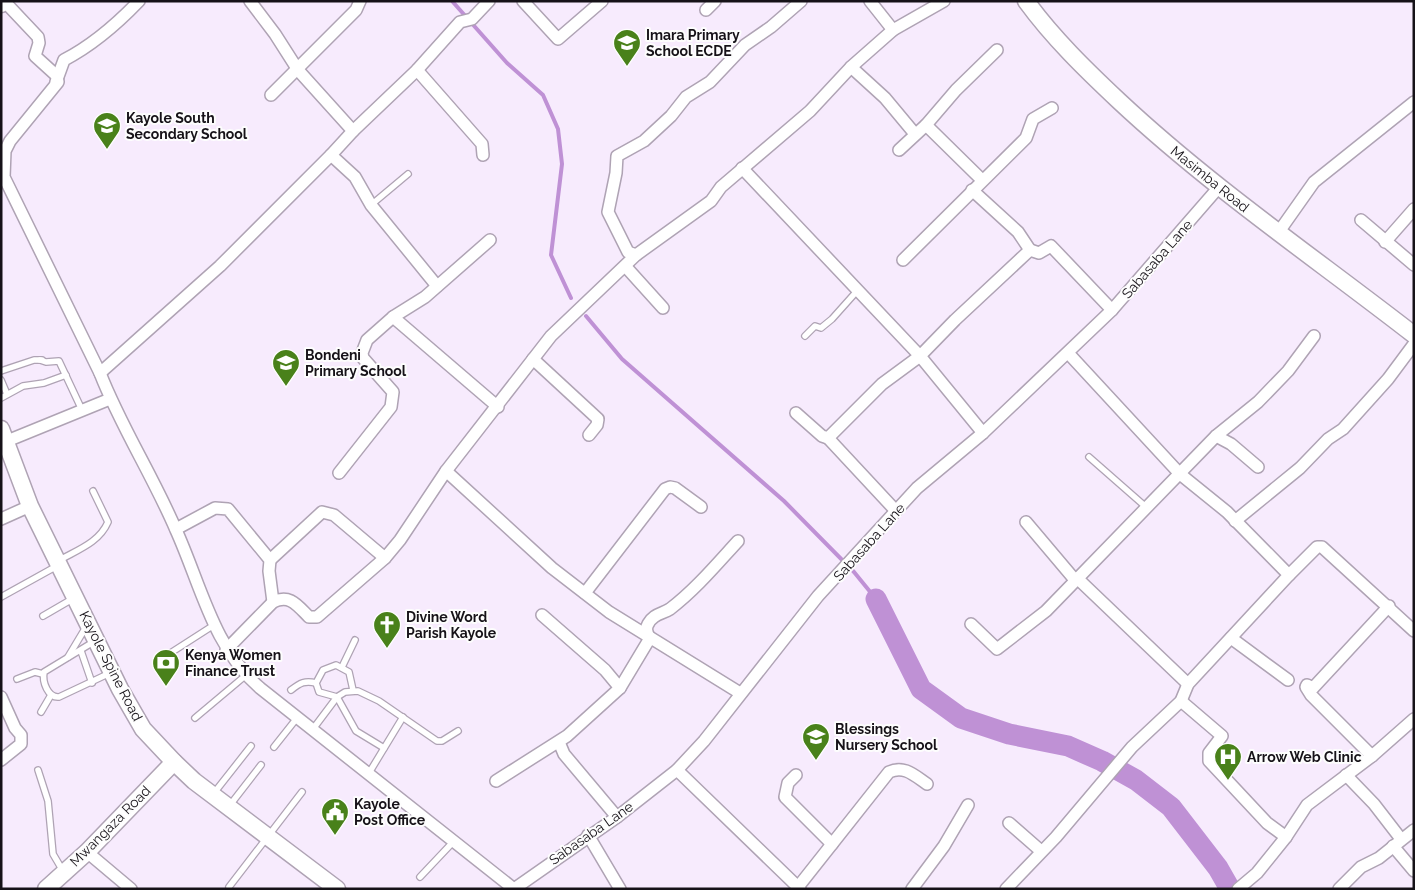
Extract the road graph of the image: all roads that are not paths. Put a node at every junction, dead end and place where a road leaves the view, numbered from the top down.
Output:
1 (139, 1) edge
2 (250, 1) edge
3 (489, 1) edge
4 (523, 1) edge
5 (602, 1) edge
6 (715, 1) edge
7 (801, 1) edge
8 (870, 1) edge
9 (944, 1) edge
10 (1026, 1) edge
11 (3, 2) edge
12 (358, 6) edge
13 (706, 10) dead end
14 (893, 30) junction
15 (997, 50) dead end
16 (851, 67) junction
17 (298, 70) junction
18 (417, 70) junction
19 (56, 82) junction
20 (271, 95) dead end
21 (1414, 102) edge
22 (1052, 108) dead end
23 (926, 125) junction
24 (353, 131) junction
25 (915, 134) junction
26 (899, 150) dead end
27 (331, 155) junction
28 (484, 155) dead end
29 (742, 168) junction
30 (408, 174) dead end
31 (982, 180) junction
32 (1219, 187) junction
33 (972, 190) junction
34 (371, 205) junction
35 (1414, 209) edge
36 (1361, 220) dead end
37 (1278, 233) junction
38 (490, 240) dead end
39 (1385, 242) junction
40 (1030, 250) junction
41 (636, 255) junction
42 (903, 260) dead end
43 (1414, 264) edge
44 (626, 266) junction
45 (437, 286) junction
46 (857, 291) junction
47 (663, 308) dead end
48 (1112, 310) junction
49 (393, 317) junction
50 (1414, 335) edge
51 (805, 336) dead end
52 (1314, 336) dead end
53 (1414, 344) edge
54 (1069, 354) junction
55 (920, 356) junction
56 (533, 360) junction
57 (1, 371) edge
58 (65, 372) junction
59 (100, 373) junction
60 (1, 380) edge
61 (7, 394) junction
62 (1, 398) edge
63 (110, 399) junction
64 (498, 407) junction
65 (82, 410) junction
66 (796, 413) dead end
67 (983, 433) junction
68 (4, 435) edge
69 (589, 435) dead end
70 (1216, 436) junction
71 (828, 438) junction
72 (1090, 457) dead end
73 (1258, 467) dead end
74 (446, 471) junction
75 (339, 474) dead end
76 (1180, 474) junction
77 (94, 491) dead end
78 (30, 506) junction
79 (1146, 507) junction
80 (701, 508) dead end
81 (896, 511) junction
82 (1, 519) edge
83 (1235, 521) junction
84 (1026, 522) dead end
85 (176, 529) junction
86 (738, 541) dead end
87 (385, 558) junction
88 (270, 560) junction
89 (59, 563) junction
90 (1289, 575) junction
91 (1076, 579) junction
92 (585, 593) junction
93 (76, 596) junction
94 (1, 597) edge
95 (273, 602) junction
96 (1389, 606) junction
97 (542, 615) dead end
98 (44, 616) dead end
99 (89, 623) junction
100 (971, 624) dead end
101 (214, 625) junction
102 (1414, 630) edge
103 (650, 638) junction
104 (1231, 638) junction
105 (97, 640) junction
106 (355, 640) dead end
107 (226, 650) junction
108 (81, 651) junction
109 (67, 659) junction
110 (158, 661) dead end
111 (342, 667) junction
112 (112, 672) junction
113 (44, 674) junction
114 (245, 676) junction
115 (17, 679) dead end
116 (1288, 680) dead end
117 (92, 683) junction
118 (316, 683) junction
119 (1188, 684) junction
120 (620, 688) junction
121 (292, 690) dead end
122 (353, 690) junction
123 (740, 693) junction
124 (51, 695) junction
125 (1, 697) edge
126 (337, 697) junction
127 (1182, 701) junction
128 (41, 712) dead end
129 (402, 717) junction
130 (195, 718) dead end
131 (297, 718) junction
132 (1414, 719) edge
133 (313, 729) junction
134 (458, 731) dead end
135 (559, 742) junction
136 (251, 746) dead end
137 (274, 747) dead end
138 (384, 748) junction
139 (1372, 756) junction
140 (1, 760) edge
141 (174, 762) junction
142 (261, 765) dead end
143 (38, 770) dead end
144 (677, 770) junction
145 (369, 772) junction
146 (796, 775) dead end
147 (1346, 775) junction
148 (496, 781) dead end
149 (927, 784) dead end
150 (302, 792) dead end
151 (213, 795) junction
152 (968, 805) dead end
153 (229, 807) junction
154 (617, 816) junction
155 (1009, 823) dead end
156 (1414, 830) edge
157 (588, 835) junction
158 (268, 837) junction
159 (1286, 837) junction
160 (454, 840) junction
161 (1397, 843) junction
162 (832, 844) junction
163 (1041, 851) junction
164 (87, 852) junction
165 (1414, 871) edge
166 (64, 873) junction
167 (420, 877) dead end
168 (124, 887) edge
169 (229, 887) dead end
170 (799, 888) edge
171 (46, 889) edge
172 (337, 889) edge
173 (514, 889) edge
174 (620, 889) edge
175 (912, 889) edge
176 (1006, 889) edge
177 (1238, 889) edge
178 (1339, 889) edge

1 - 19 street
2 - 17 street
3 - 18 street
4 - 5 street
6 - 13 street
7 - 41 street
8 - 14 street
9 - 14 street
10 - 32 main road, Masimba Road
11 - 19 street
12 - 17 street
14 - 16 street
15 - 23 street
16 - 25 street
16 - 29 street
17 - 20 street
17 - 24 street
18 - 24 street
18 - 28 street
19 - 59 street
21 - 37 street
22 - 31 street
23 - 25 street
23 - 31 street
24 - 27 street
25 - 26 street
27 - 34 street
27 - 59 street
29 - 41 street
29 - 46 street
30 - 34 lane
31 - 33 street
32 - 37 main road, Masimba Road
32 - 48 street, Sabasaba Lane
33 - 40 street
33 - 42 street
34 - 45 street
35 - 39 street
36 - 39 street
37 - 50 main road, Masimba Road
38 - 45 street
39 - 43 street
40 - 48 street
40 - 55 street
41 - 44 street
44 - 47 street
44 - 56 street
45 - 49 street
46 - 51 lane
46 - 55 street
48 - 54 street, Sabasaba Lane
49 - 64 street
49 - 75 street
52 - 70 street
53 - 83 street
54 - 67 street, Sabasaba Lane
54 - 76 street
55 - 67 street
55 - 71 street
56 - 64 street
56 - 69 street
57 - 58 lane
58 - 61 lane
58 - 65 lane
59 - 63 street
60 - 61 lane
61 - 62 lane
63 - 65 street
63 - 85 street
64 - 74 street
65 - 68 street
66 - 71 street
67 - 81 street, Sabasaba Lane
68 - 78 main road, Kayole Spine Road
70 - 73 street
70 - 76 street
71 - 81 street
72 - 79 lane
74 - 87 street
74 - 92 street
76 - 79 street
76 - 83 street
77 - 89 lane
78 - 82 street
78 - 89 main road, Kayole Spine Road
79 - 91 street
80 - 92 street
81 - 123 street, Sabasaba Lane
83 - 90 street
84 - 91 street
85 - 88 street
85 - 101 street
86 - 103 street
87 - 88 street
87 - 95 street
88 - 95 street
89 - 93 main road, Kayole Spine Road
89 - 94 lane
90 - 96 street
90 - 104 street
91 - 100 street
91 - 119 street
92 - 103 street
93 - 98 lane
93 - 99 main road, Kayole Spine Road
95 - 107 street
96 - 102 street
96 - 139 street
97 - 120 street
99 - 105 main road, Kayole Spine Road
99 - 109 lane
101 - 107 street
101 - 110 lane
103 - 120 street
103 - 123 street
104 - 116 street
104 - 119 street
105 - 108 lane
105 - 112 main road, Kayole Spine Road
106 - 111 lane
107 - 114 street
108 - 109 lane
108 - 117 lane
109 - 113 lane
111 - 118 lane
111 - 122 lane
112 - 117 lane
112 - 141 main road, Kayole Spine Road
113 - 115 lane
113 - 124 lane
114 - 130 lane
114 - 131 street
117 - 124 lane
118 - 121 lane
118 - 126 lane
119 - 127 street
120 - 135 street
122 - 126 lane
122 - 129 lane
123 - 144 street, Sabasaba Lane
124 - 128 lane
125 - 140 street
126 - 133 lane
126 - 138 lane
127 - 159 street
127 - 163 street
129 - 134 lane
129 - 138 lane
131 - 133 street
131 - 137 lane
132 - 139 street
133 - 145 street
135 - 148 street
135 - 154 street
136 - 151 lane
138 - 145 lane
139 - 147 street
141 - 151 main road, Kayole Spine Road
141 - 164 main road, Mwangaza Road
142 - 153 lane
143 - 166 lane
144 - 154 street, Sabasaba Lane
144 - 170 street
145 - 160 street
146 - 162 street
147 - 159 street
147 - 161 street
149 - 162 street
150 - 158 lane
151 - 153 main road, Kayole Spine Road
152 - 175 street
153 - 158 main road, Kayole Spine Road
154 - 157 street, Sabasaba Lane
155 - 163 street
156 - 161 street
157 - 173 street, Sabasaba Lane
157 - 174 street
158 - 169 lane
158 - 172 main road, Kayole Spine Road
159 - 177 street
160 - 167 lane
160 - 173 street
161 - 165 street
161 - 178 street
162 - 170 street
163 - 176 street
164 - 166 main road, Mwangaza Road
164 - 168 street
166 - 171 main road, Mwangaza Road

